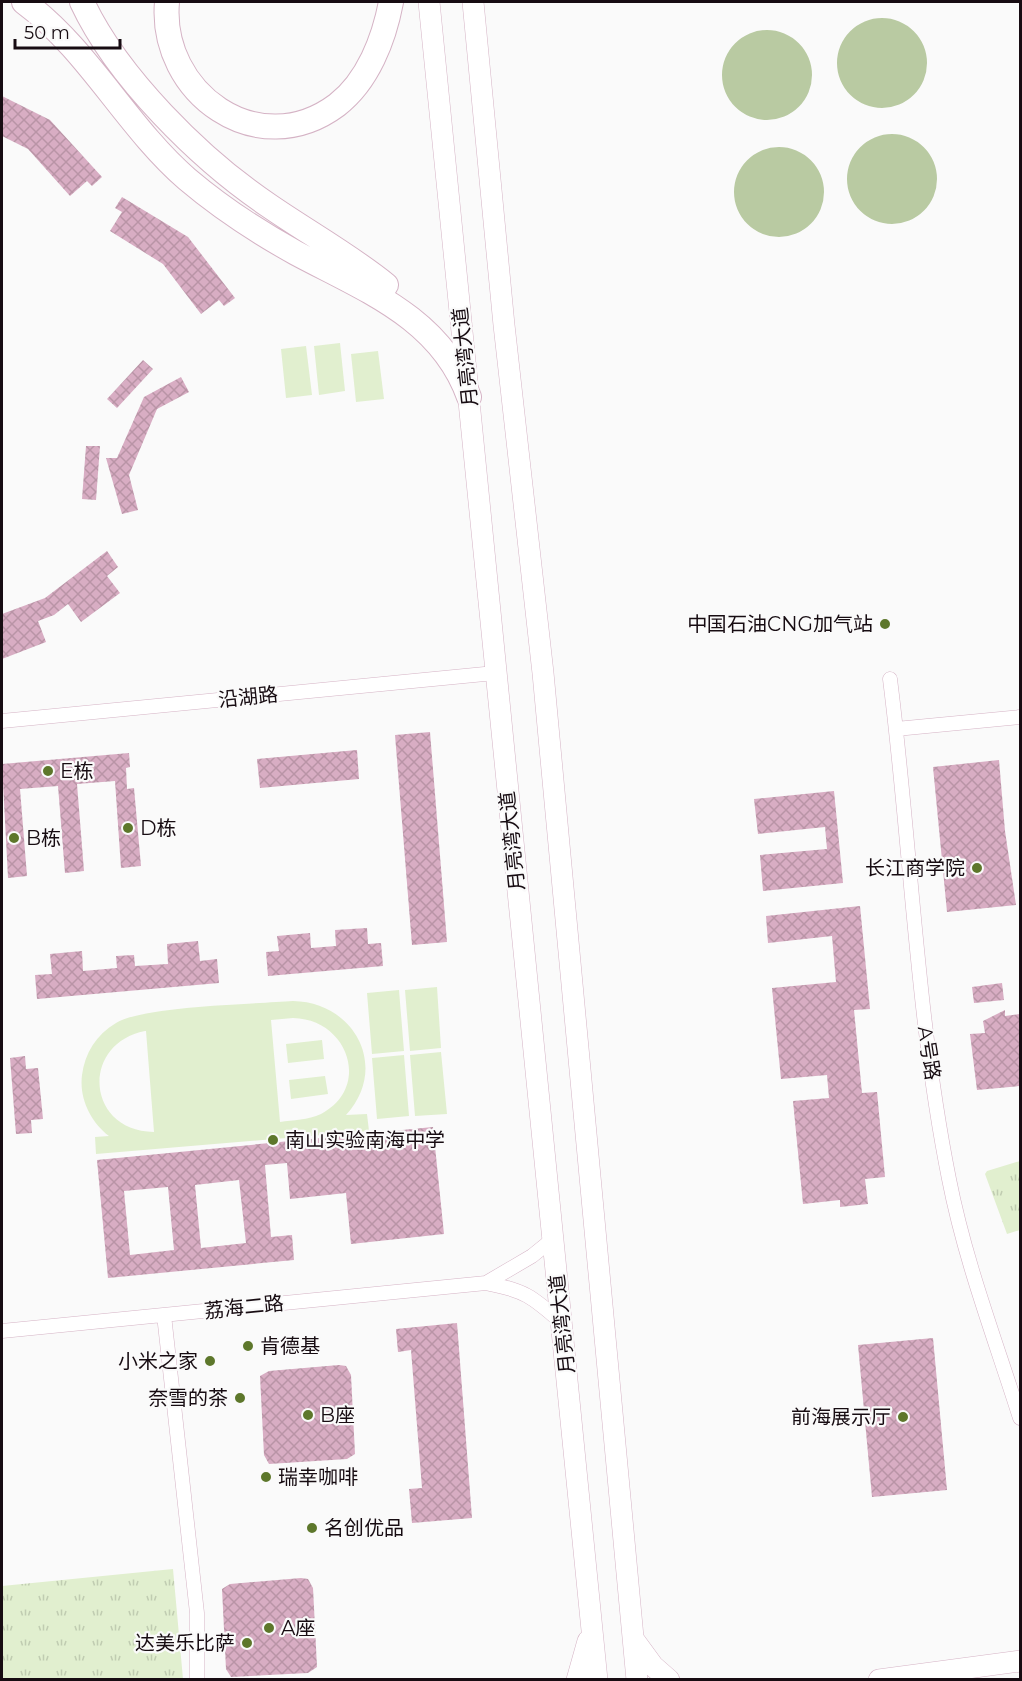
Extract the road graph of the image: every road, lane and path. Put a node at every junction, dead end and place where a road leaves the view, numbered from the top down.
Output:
1 (24, 2) edge
2 (82, 2) edge
3 (167, 2) edge
4 (391, 2) edge
5 (429, 2) edge
6 (473, 2) edge
7 (431, 335) junction
8 (469, 397) junction
9 (495, 673) junction
10 (890, 679) dead end
11 (1020, 717) edge
12 (2, 721) edge
13 (896, 729) junction
14 (553, 1239) junction
15 (486, 1283) junction
16 (164, 1315) junction
17 (561, 1322) junction
18 (2, 1331) edge
19 (1020, 1418) edge
20 (592, 1623) junction
21 (632, 1637) junction
22 (1020, 1661) edge
23 (197, 1680) edge
24 (577, 1680) edge
25 (597, 1680) edge
26 (637, 1680) edge
27 (669, 1680) edge
28 (879, 1680) edge

1 - 7 highway
2 - 7 highway
3 - 4 highway
5 - 8 main road, 月亮湾大道
6 - 21 main road, 月亮湾大道
7 - 8 highway
8 - 9 main road, 月亮湾大道
9 - 12 street, 沿湖路
9 - 14 main road, 月亮湾大道
10 - 13 street, A号路
11 - 13 street
13 - 19 street, A号路
14 - 15 street, 荔海二路
14 - 17 main road, 月亮湾大道
15 - 16 street, 荔海二路
15 - 17 street, 荔海二路
16 - 18 street, 荔海二路
16 - 23 street
17 - 20 main road, 月亮湾大道
20 - 24 main road
20 - 25 main road, 月亮湾大道
21 - 26 main road, 月亮湾大道
21 - 27 main road
22 - 28 main road

